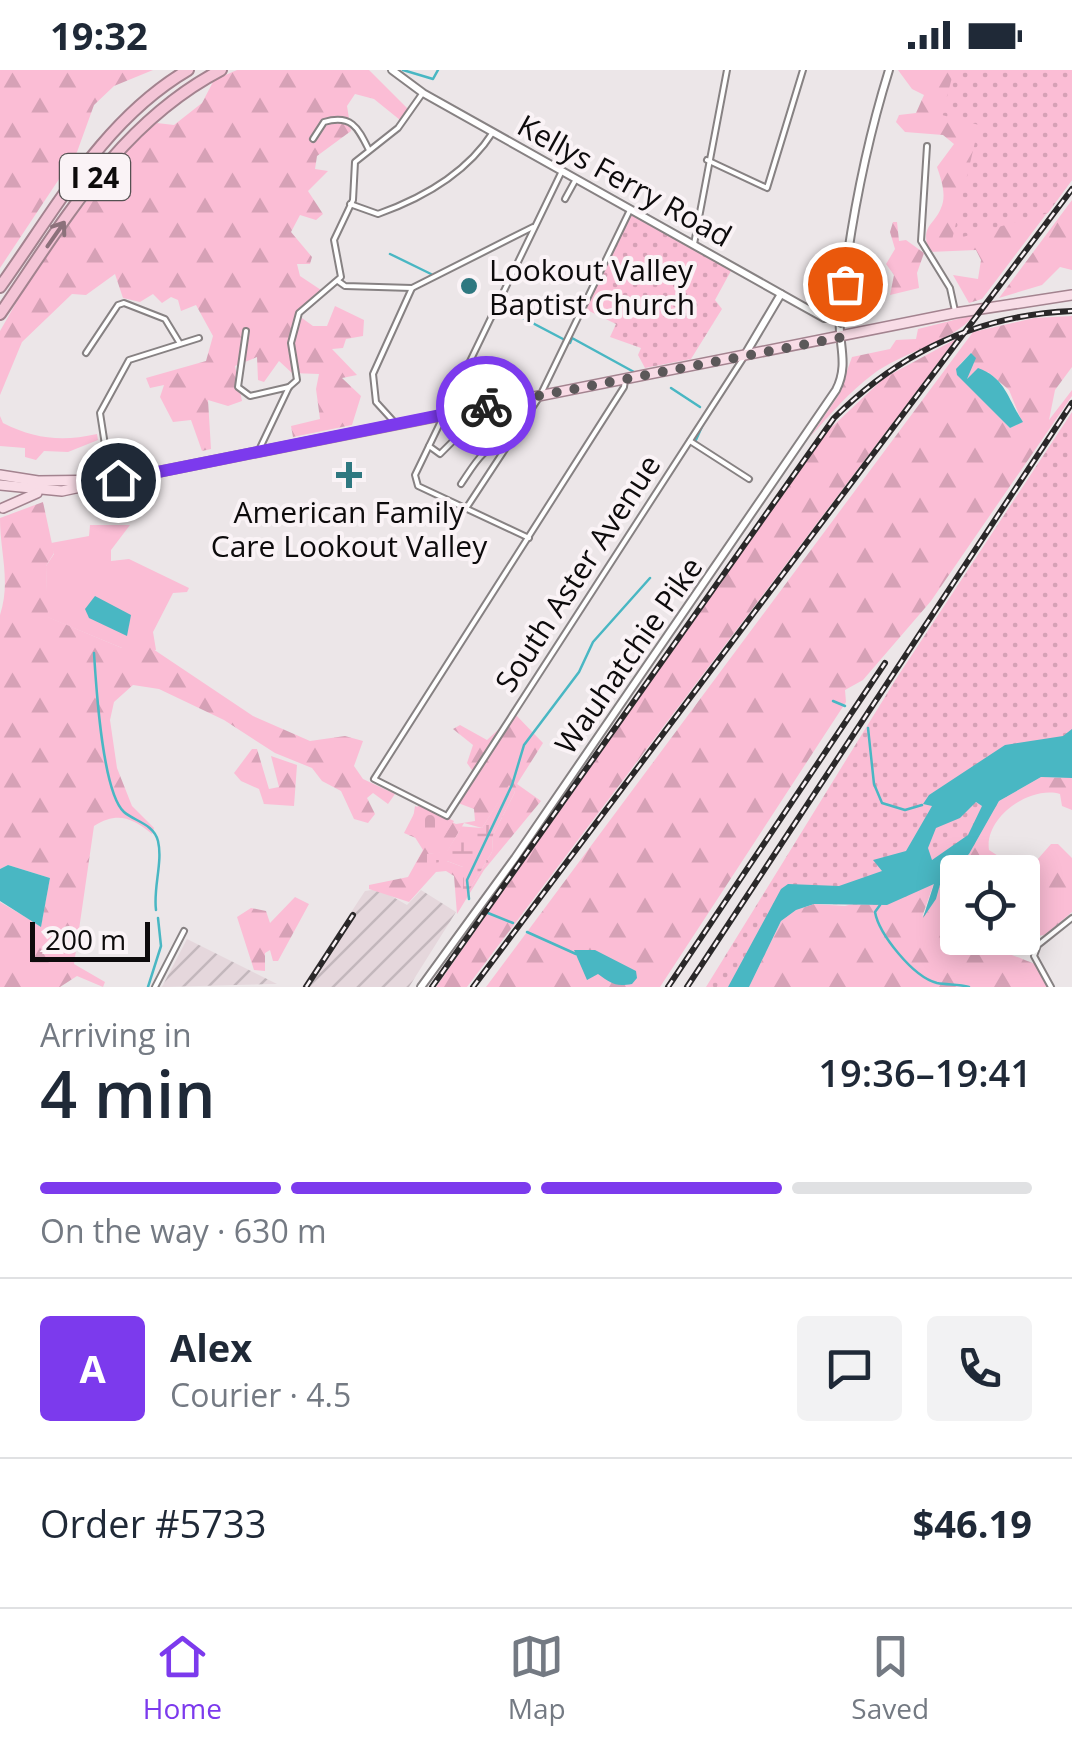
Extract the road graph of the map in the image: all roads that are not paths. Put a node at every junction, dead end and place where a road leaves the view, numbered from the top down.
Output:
1 (188, 70) edge
2 (221, 70) edge
3 (392, 70) edge
4 (727, 70) edge
5 (803, 70) edge
6 (889, 70) edge
7 (423, 93) junction
8 (493, 132) junction
9 (313, 139) dead end
10 (927, 146) dead end
11 (369, 150) junction
12 (707, 160) junction
13 (562, 171) junction
14 (576, 179) junction
15 (565, 199) dead end
16 (350, 204) junction
17 (630, 210) junction
18 (533, 227) junction
19 (694, 244) junction
20 (36, 262) junction
21 (338, 281) junction
22 (0, 284) edge
23 (412, 288) junction
24 (781, 294) junction
25 (1072, 296) edge
26 (955, 313) junction
27 (0, 314) edge
28 (840, 317) junction
29 (0, 325) edge
30 (246, 331) dead end
31 (843, 337) junction
32 (199, 338) dead end
33 (178, 342) junction
34 (86, 352) dead end
35 (746, 355) junction
36 (625, 380) junction
37 (289, 387) junction
38 (540, 396) junction
39 (444, 414) junction
40 (396, 424) junction
41 (456, 438) dead end
42 (690, 441) junction
43 (509, 442) junction
44 (429, 446) junction
45 (260, 450) junction
46 (0, 475) edge
47 (749, 479) dead end
48 (108, 481) junction
49 (19, 483) junction
50 (461, 484) dead end
51 (0, 485) edge
52 (48, 490) junction
53 (1, 508) edge
54 (466, 509) junction
55 (529, 538) junction
56 (1072, 918) edge
57 (184, 931) dead end
58 (155, 987) edge
59 (421, 987) edge
60 (1051, 987) edge

1 - 22 highway, I 24
20 -> 2 highway, I 24
3 - 7 street, Kellys Ferry Road
4 - 12 street
5 - 12 street
6 - 28 street, Wauhatchie Pike
7 - 8 street, Kellys Ferry Road
7 - 11 street
8 - 13 street, Kellys Ferry Road
8 - 16 street
9 - 11 street
10 - 26 street
11 - 16 street
12 - 19 street
13 - 14 street, Kellys Ferry Road
13 - 18 street
14 - 15 street
14 - 17 street, Kellys Ferry Road
16 - 21 street
17 - 19 street, Kellys Ferry Road
17 - 38 street
18 - 23 street
18 - 39 street
19 - 24 street, Kellys Ferry Road
20 - 27 highway, I 24
20 - 29 highway
21 - 23 street
21 - 37 street
23 - 40 street
24 - 28 street, Kellys Ferry Road
24 - 35 street
25 - 26 main road
26 - 31 main road
28 - 31 street, Wauhatchie Pike
30 - 37 street
31 - 35 main road
31 - 59 street, Wauhatchie Pike
32 - 33 street
33 - 34 street
33 - 48 street
35 - 36 main road
35 - 42 street, South Aster Avenue
36 - 38 main road
36 - 55 street
37 - 45 street
38 - 39 main road
38 - 43 street
39 - 40 main road
39 - 44 street
40 - 45 main road
41 - 44 street
42 - 47 street
42 - 55 street, South Aster Avenue
43 - 50 street
43 - 54 street
44 - 54 street
45 - 48 main road
46 - 49 main road
48 - 49 main road
48 - 52 main road
49 - 51 main road
49 - 52 main road
49 - 53 main road
52 - 53 main road
54 - 55 street
56 - 60 street
57 - 58 street

